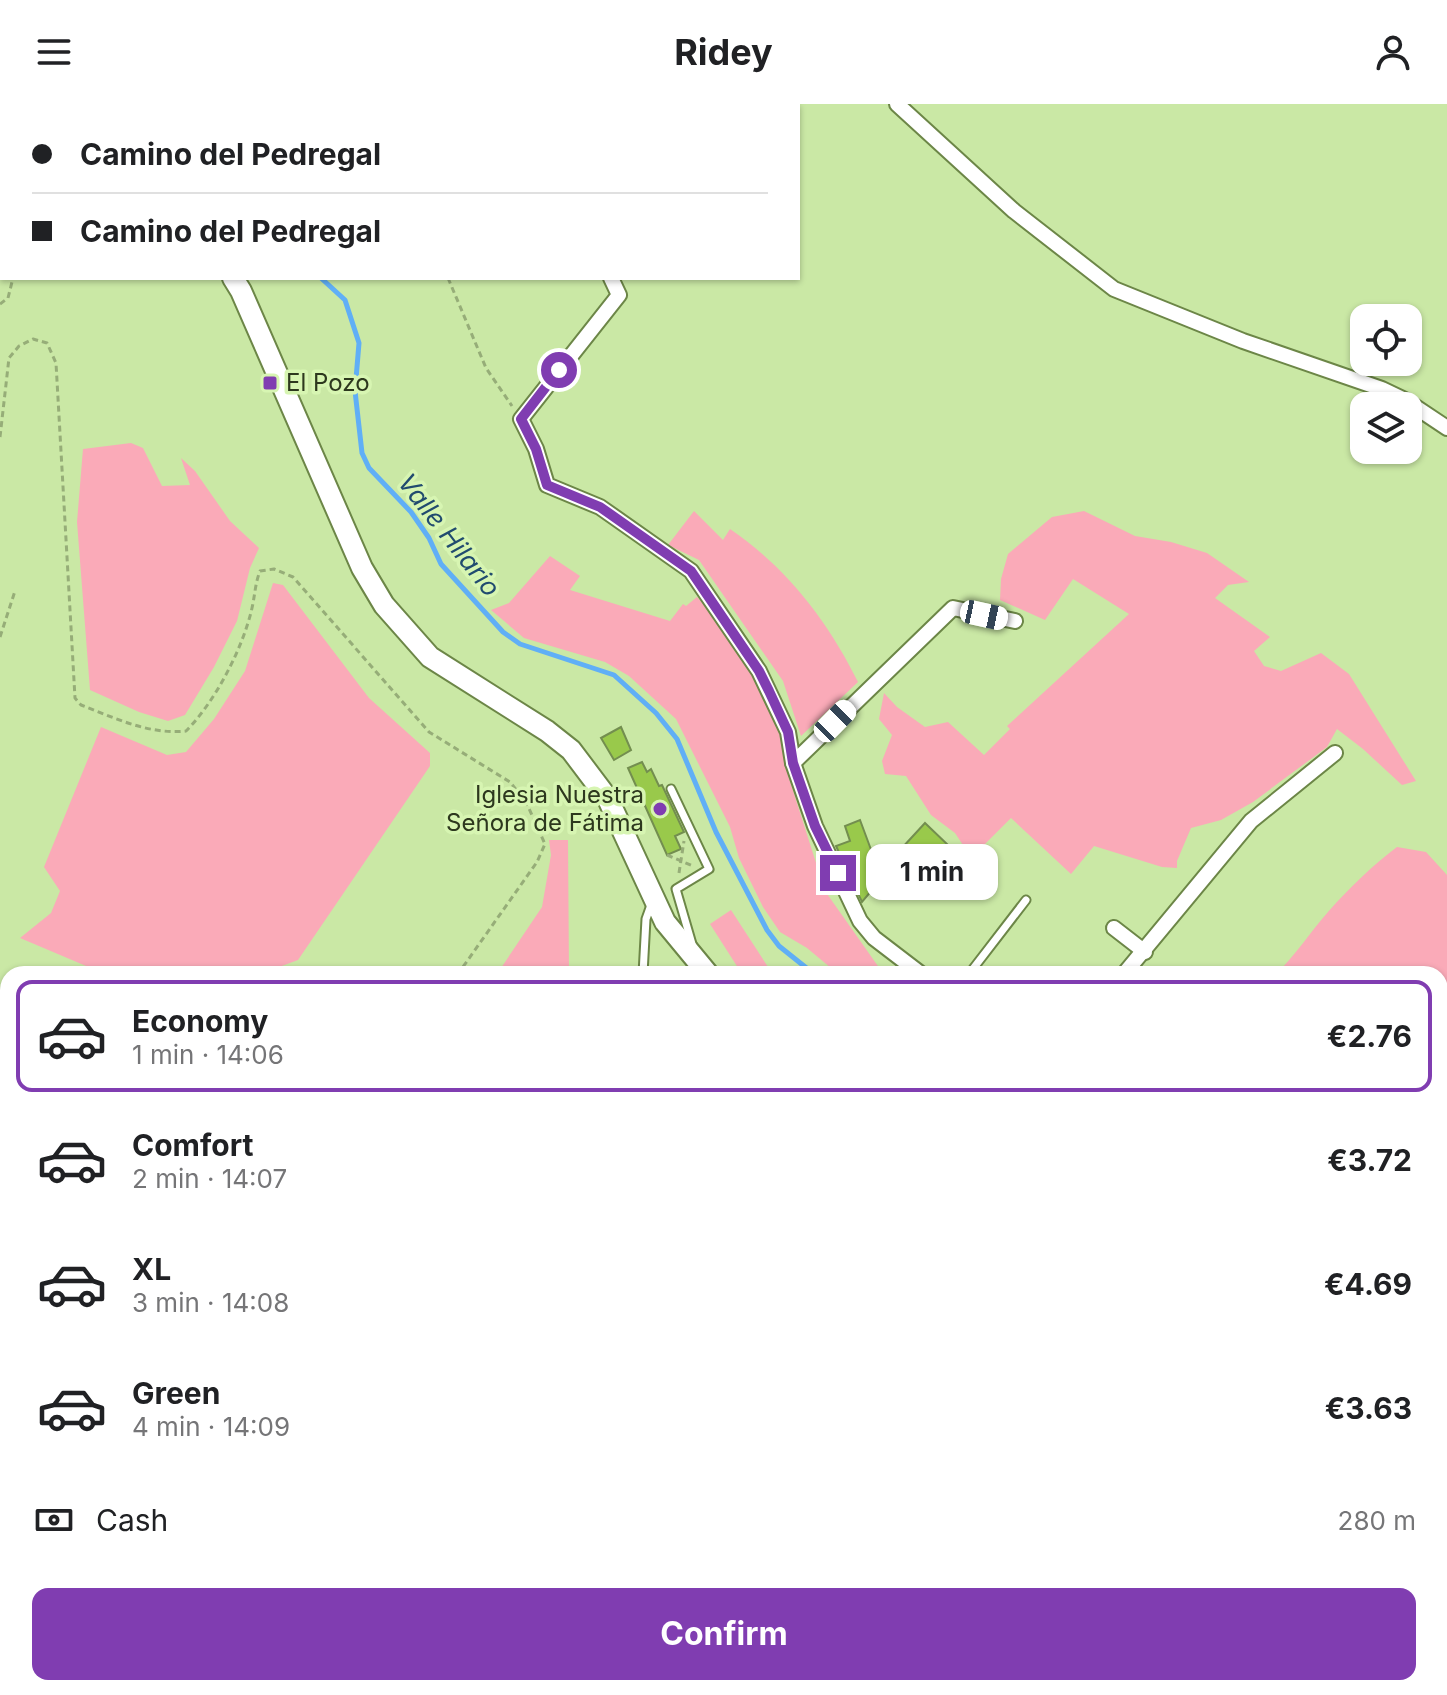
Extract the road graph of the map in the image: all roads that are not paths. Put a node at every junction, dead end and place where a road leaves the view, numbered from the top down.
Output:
1 (897, 104) edge
2 (234, 280) edge
3 (612, 280) edge
4 (1447, 428) edge
5 (1015, 621) dead end
6 (1335, 753) dead end
7 (793, 763) junction
8 (671, 789) dead end
9 (654, 895) junction
10 (1026, 900) dead end
11 (1114, 928) dead end
12 (1145, 952) junction
13 (643, 966) edge
14 (701, 966) edge
15 (702, 966) edge
16 (911, 966) edge
17 (975, 966) edge
18 (1132, 966) edge

1 - 4 street
2 - 9 main road
3 - 7 street
5 - 7 street
6 - 12 street
7 - 16 street
8 - 15 lane
9 - 13 lane
9 - 14 main road
10 - 17 lane
11 - 12 street
12 - 18 street

